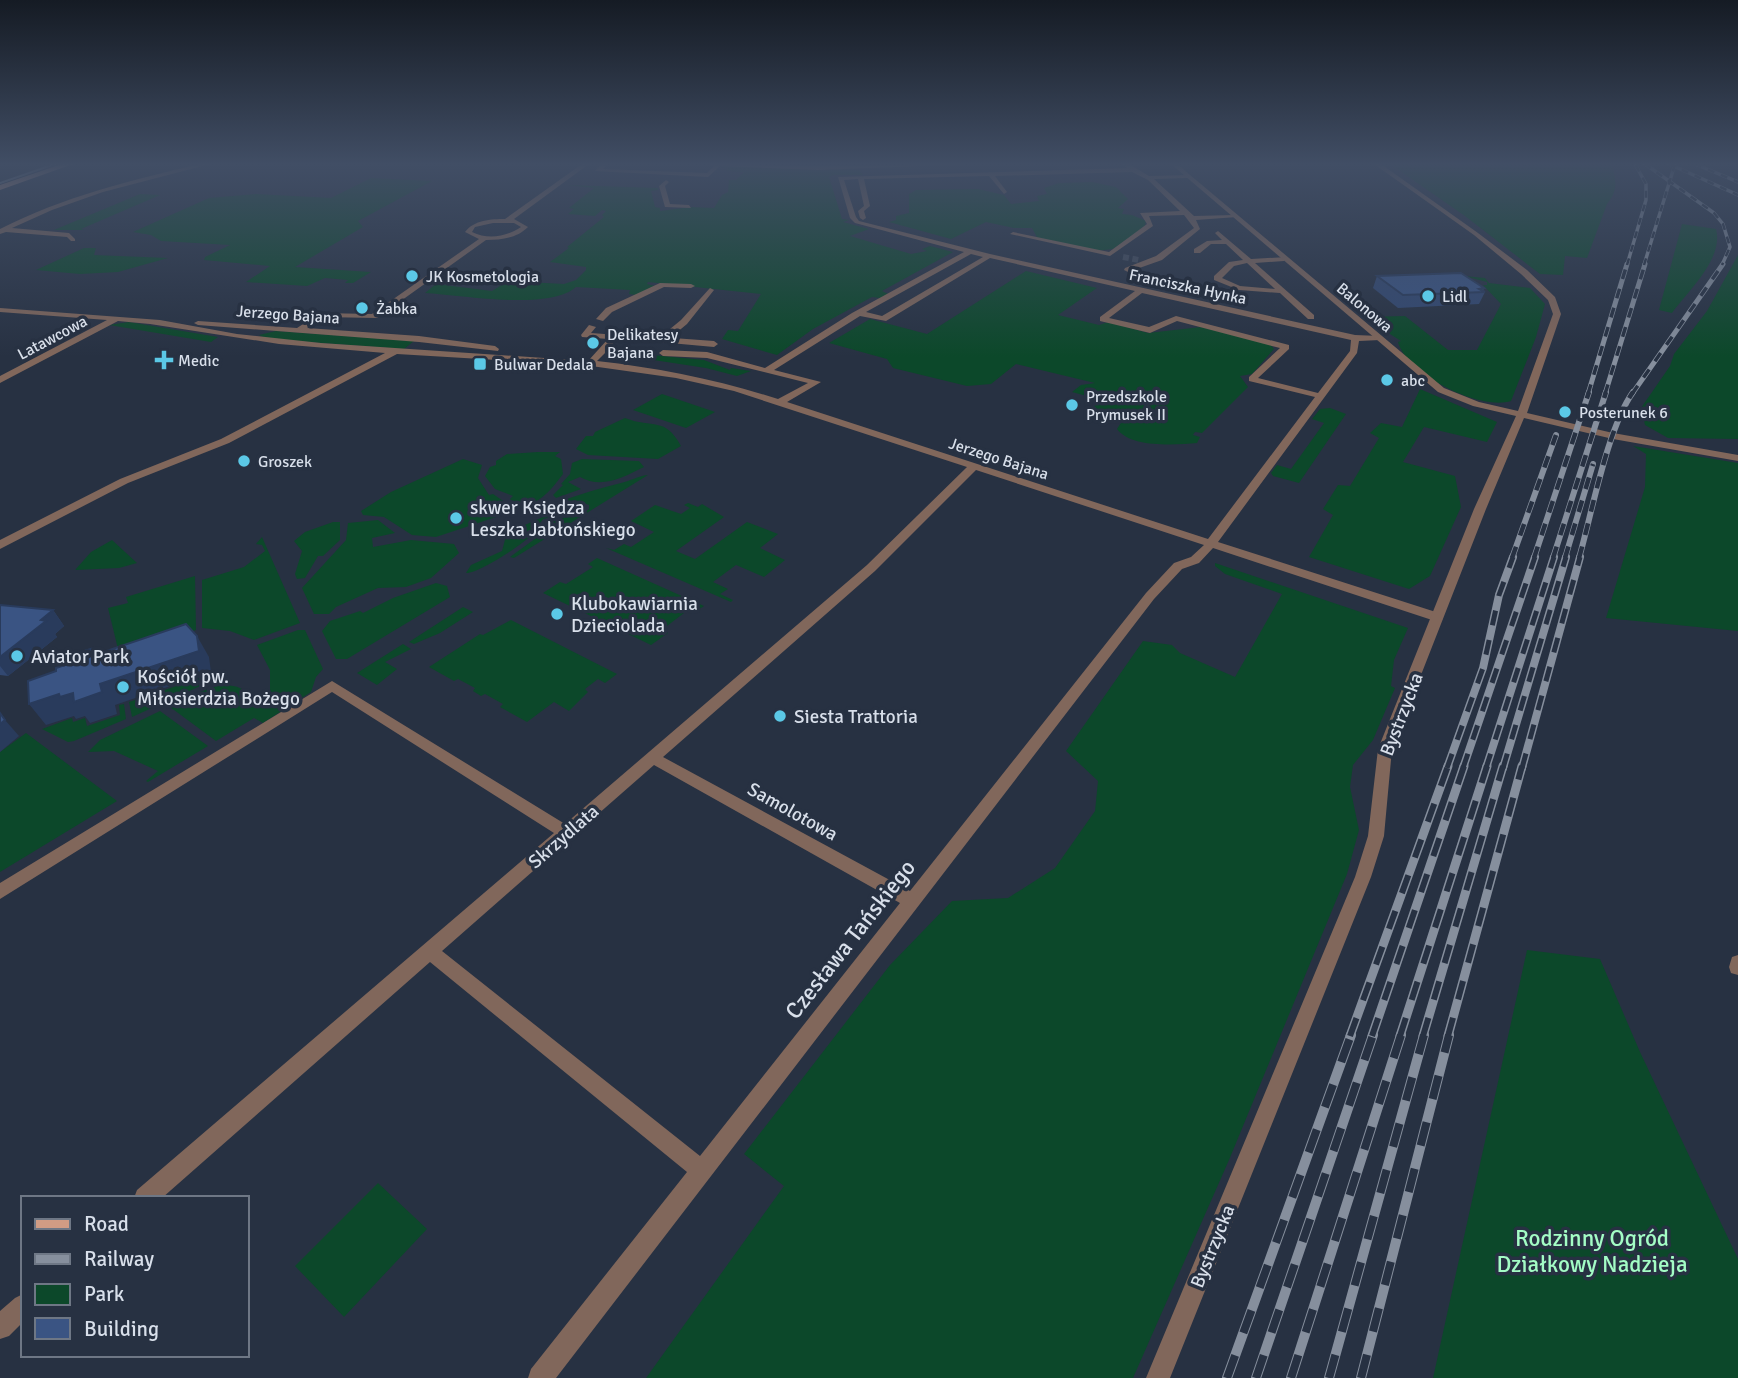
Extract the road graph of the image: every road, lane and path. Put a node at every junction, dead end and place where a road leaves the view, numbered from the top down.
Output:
1 (471, 228) edge
2 (523, 228) edge
3 (888, 228) edge
4 (1146, 228) edge
5 (1197, 228) edge
6 (1247, 228) edge
7 (1468, 228) edge
8 (2, 231) edge
9 (1217, 233) dead end
10 (1013, 234) dead end
11 (485, 238) junction
12 (72, 240) dead end
13 (1227, 242) junction
14 (971, 251) junction
15 (1197, 251) dead end
16 (1110, 254) junction
17 (989, 256) junction
18 (1123, 257) tunnel mouth
19 (440, 258) dead end
20 (455, 259) junction
21 (1283, 259) junction
22 (471, 260) dead end
23 (1139, 260) tunnel mouth
24 (1249, 261) junction
25 (1149, 262) junction
26 (1128, 270) tunnel mouth
27 (918, 280) junction
28 (939, 285) junction
29 (691, 286) dead end
30 (710, 290) dead end
31 (1141, 290) junction
32 (1282, 291) junction
33 (0, 310) edge
34 (1272, 312) dead end
35 (859, 313) junction
36 (117, 318) junction
37 (600, 319) dead end
38 (153, 322) junction
39 (593, 327) dead end
40 (298, 331) junction
41 (614, 337) junction
42 (1354, 338) junction
43 (1377, 338) junction
44 (673, 341) dead end
45 (605, 349) junction
46 (396, 351) junction
47 (651, 352) dead end
48 (663, 353) dead end
49 (707, 355) junction
50 (544, 359) junction
51 (592, 363) junction
52 (766, 372) junction
53 (0, 380) edge
54 (1320, 396) junction
55 (779, 403) junction
56 (1521, 415) junction
57 (1738, 458) edge
58 (974, 466) junction
59 (1211, 543) junction
60 (0, 545) edge
61 (1437, 617) junction
62 (653, 758) junction
63 (567, 832) junction
64 (0, 892) edge
65 (912, 901) junction
66 (429, 951) junction
67 (701, 1170) junction
68 (147, 1196) edge
69 (21, 1308) edge
70 (0, 1327) edge
71 (540, 1378) edge
72 (1158, 1378) edge

1 - 11 street
2 - 11 street
3 - 14 street, Franciszka Hynka
4 - 16 street
5 - 25 street
6 - 21 street, Balonowa
7 - 56 street, Bystrzycka
8 - 12 street
9 - 13 street
10 - 16 street
11 - 20 street
13 - 15 street
13 - 24 street
14 - 17 street, Franciszka Hynka
14 - 27 street
16 - 18 street
17 - 28 street
17 - 31 street, Franciszka Hynka
19 - 20 street
20 - 22 street
20 - 40 street
21 - 24 street
21 - 43 street, Balonowa
23 - 25 street
24 - 32 street
24 - 32 street
25 - 26 street
27 - 28 street
27 - 35 street
28 - 35 street
29 - 37 street
30 - 41 street
31 - 42 street, Franciszka Hynka
31 - 54 street
32 - 34 street
33 - 36 street, Jerzego Bajana
35 - 52 street
36 - 38 street, Jerzego Bajana
36 - 53 street, Latawcowa
38 - 40 street, Jerzego Bajana
38 - 46 street, Jerzego Bajana
39 - 41 street
40 - 50 street, Jerzego Bajana
41 - 45 street
42 - 43 street, Franciszka Hynka
42 - 54 street, Czesława Tańskiego
43 - 56 street, Balonowa
44 - 49 street
45 - 47 street
45 - 51 street
46 - 50 street, Jerzego Bajana
46 - 60 street
48 - 49 street
49 - 52 street
50 - 51 street, Jerzego Bajana
51 - 55 street, Jerzego Bajana
52 - 55 street
54 - 59 street, Czesława Tańskiego
55 - 58 street, Jerzego Bajana
56 - 57 street, Balonowa
56 - 61 street, Bystrzycka
58 - 59 street, Jerzego Bajana
58 - 62 street, Skrzydlata
59 - 61 street, Jerzego Bajana
59 - 65 street, Czesława Tańskiego
61 - 72 street, Bystrzycka
62 - 63 street, Skrzydlata
62 - 65 street, Samolotowa
63 - 64 street
63 - 66 street, Skrzydlata
65 - 67 street, Czesława Tańskiego
66 - 67 street
66 - 68 street, Skrzydlata
67 - 71 street, Czesława Tańskiego
69 - 70 street

